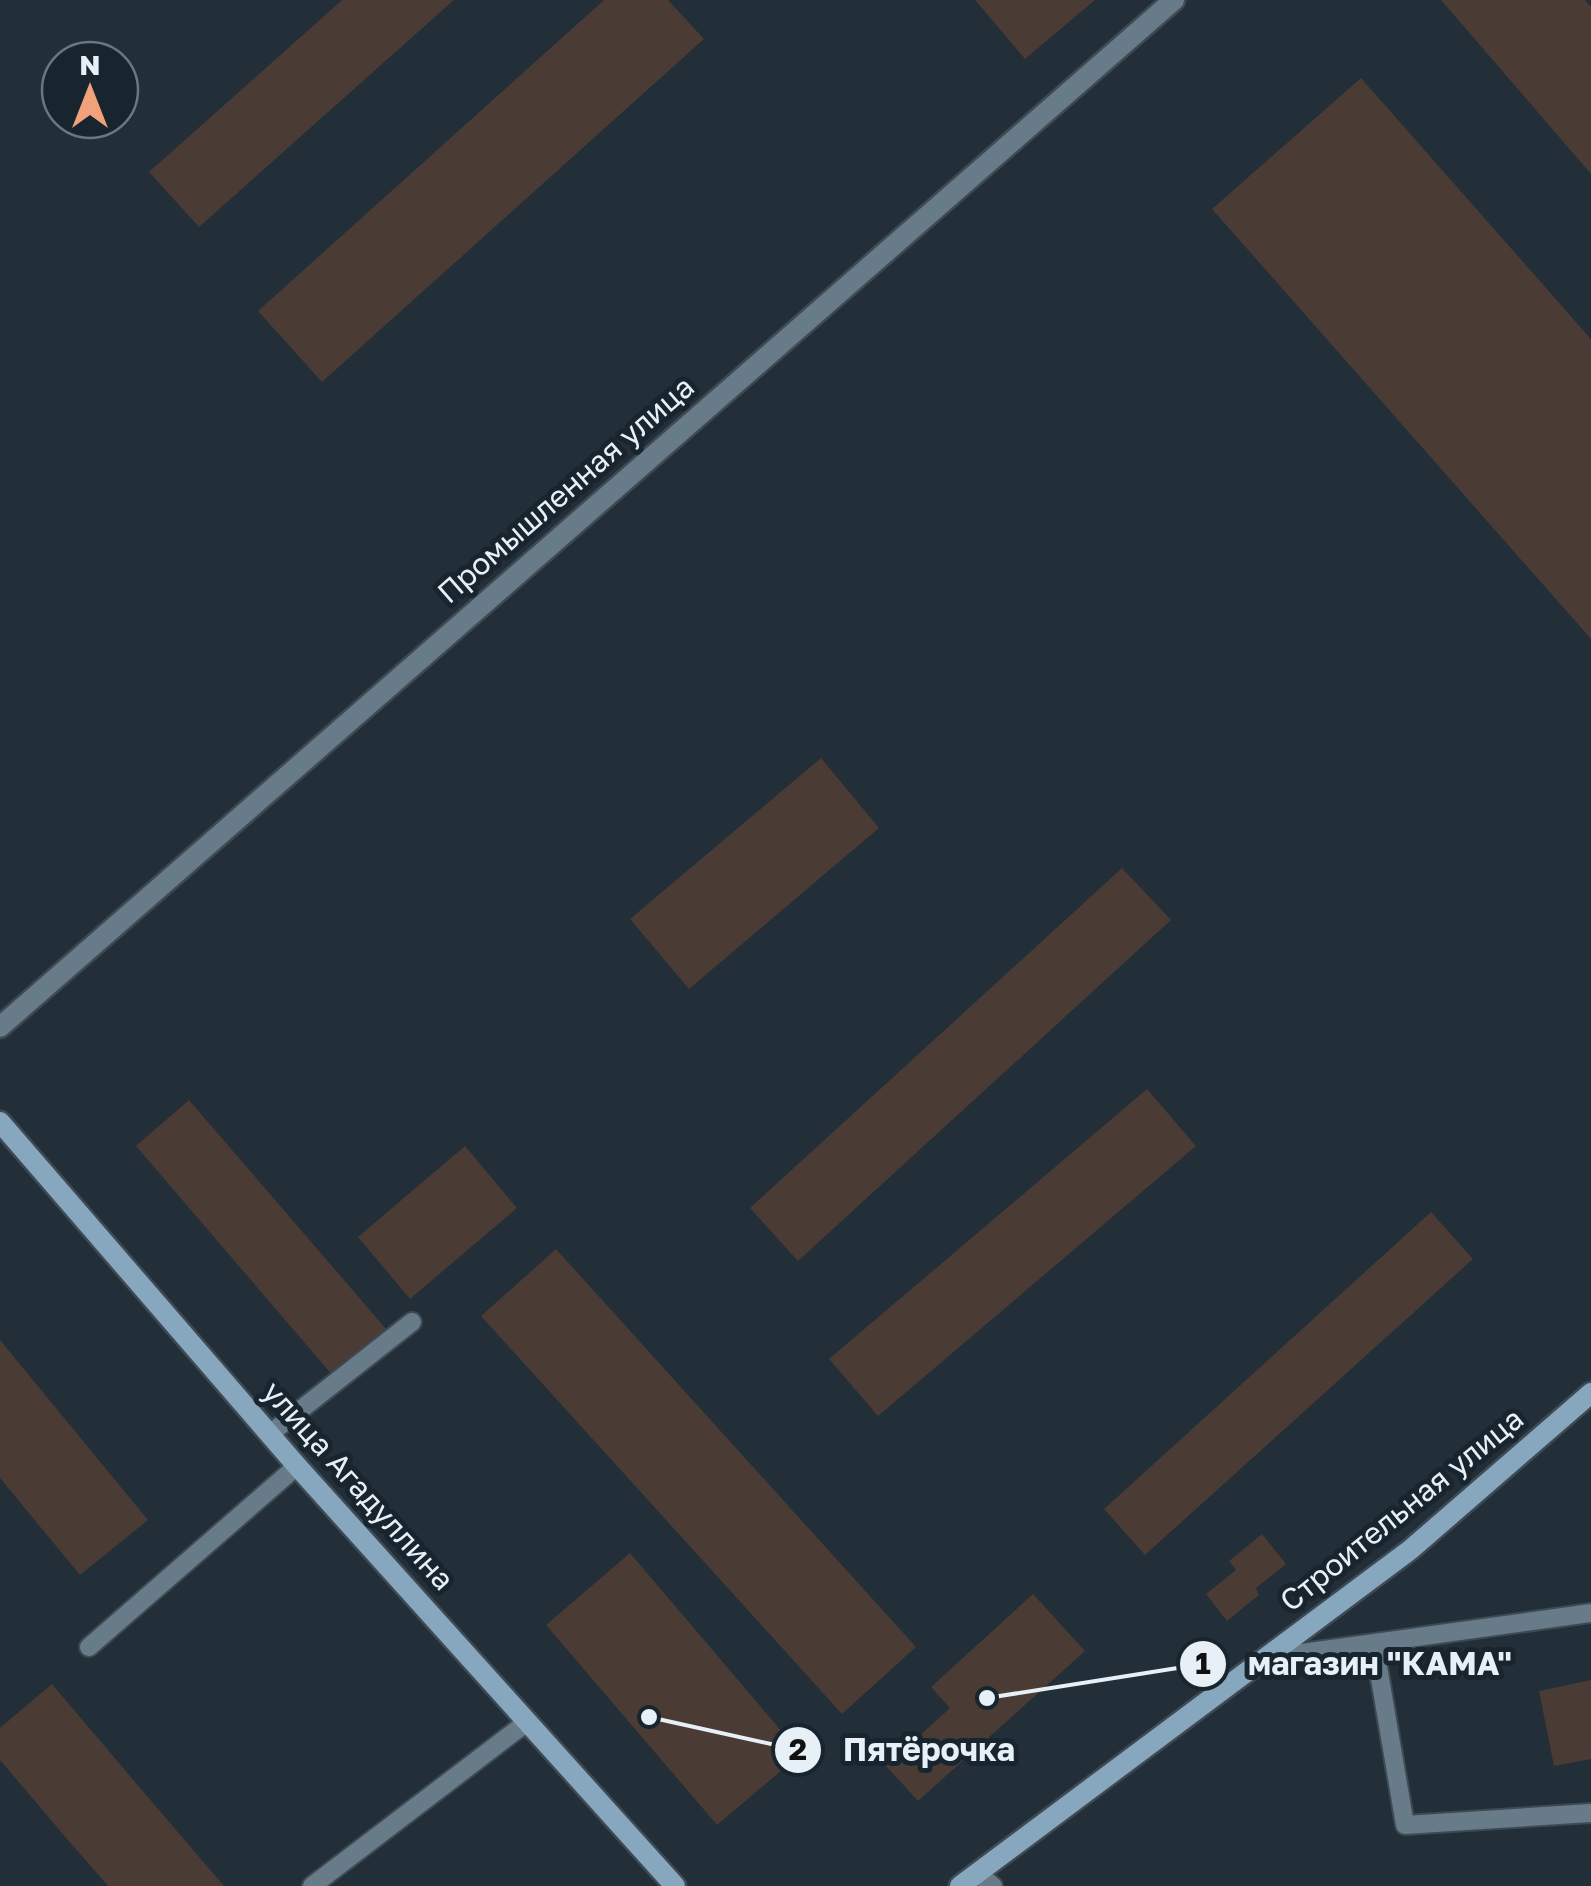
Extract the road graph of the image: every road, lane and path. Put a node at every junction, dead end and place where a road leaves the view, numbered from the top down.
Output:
1 (1174, 0) edge
2 (0, 1027) edge
3 (0, 1122) edge
4 (412, 1322) dead end
5 (1591, 1393) edge
6 (271, 1434) junction
7 (297, 1466) junction
8 (1591, 1613) edge
9 (1374, 1643) junction
10 (88, 1646) dead end
11 (1266, 1658) junction
12 (527, 1722) junction
13 (1591, 1813) edge
14 (986, 1880) edge
15 (312, 1886) edge
16 (675, 1886) edge
17 (960, 1886) edge

1 - 2 street, Промышленная улица
3 - 6 main road, улица Агадуллина
4 - 6 lane
5 - 11 main road, Строительная улица
6 - 7 main road, улица Агадуллина
7 - 10 lane
7 - 12 main road, улица Агадуллина
8 - 9 lane
9 - 11 lane
9 - 13 lane
11 - 14 main road, Строительная улица
12 - 15 lane
12 - 16 main road, улица Агадуллина
14 - 17 main road, Строительная улица

